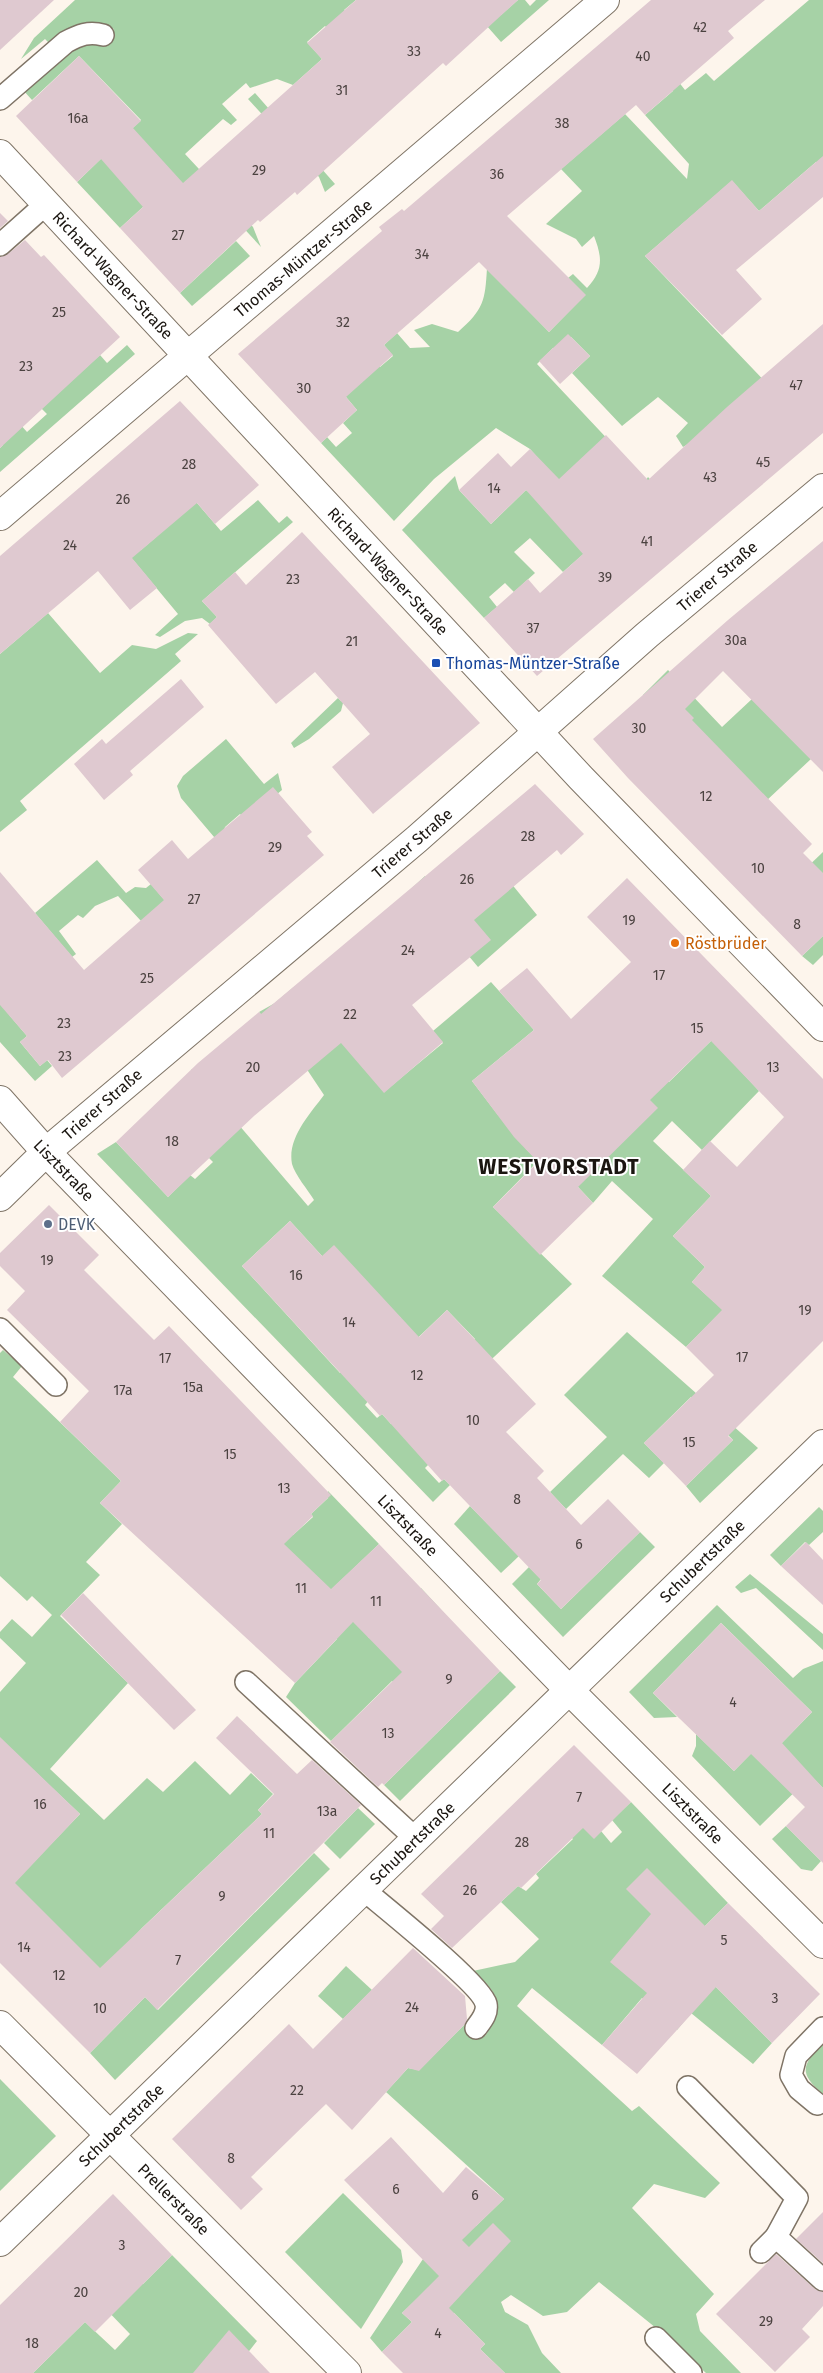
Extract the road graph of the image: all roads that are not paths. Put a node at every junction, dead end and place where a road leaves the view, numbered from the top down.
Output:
1 (605, 0) edge
2 (103, 35) dead end
3 (0, 99) edge
4 (0, 154) edge
5 (46, 204) junction
6 (0, 245) edge
7 (188, 356) junction
8 (823, 488) edge
9 (0, 516) edge
10 (539, 732) junction
11 (823, 1028) edge
12 (0, 1100) edge
13 (46, 1152) junction
14 (0, 1197) edge
15 (0, 1329) edge
16 (56, 1385) dead end
17 (823, 1444) edge
18 (246, 1682) dead end
19 (569, 1690) junction
20 (416, 1838) junction
21 (364, 1890) junction
22 (823, 1944) edge
23 (0, 2025) edge
24 (476, 2028) dead end
25 (823, 2028) edge
26 (688, 2087) dead end
27 (817, 2104) dead end
28 (110, 2135) junction
29 (776, 2237) junction
30 (0, 2242) edge
31 (761, 2252) dead end
32 (823, 2280) edge
33 (656, 2338) dead end
34 (347, 2373) edge
35 (691, 2373) edge

1 - 7 street, Thomas-Müntzer-Straße
2 - 3 lane
4 - 5 street, Richard-Wagner-Straße
5 - 6 lane
5 - 7 street, Richard-Wagner-Straße
7 - 9 street, Thomas-Müntzer-Straße
7 - 10 street, Richard-Wagner-Straße
8 - 10 street, Trierer Straße
10 - 11 street, Richard-Wagner-Straße
10 - 13 street, Trierer Straße
12 - 13 street, Lisztstraße
13 - 14 street, Trierer Straße
13 - 19 street, Lisztstraße
15 - 16 lane
17 - 19 street, Schubertstraße
18 - 20 lane
19 - 20 street, Schubertstraße
19 - 22 street, Lisztstraße
20 - 21 street, Schubertstraße
21 - 24 lane
21 - 28 street, Schubertstraße
23 - 28 street, Prellerstraße
25 - 27 lane
26 - 29 lane
28 - 30 street, Schubertstraße
28 - 34 street, Prellerstraße
29 - 31 lane
29 - 32 lane
33 - 35 lane

